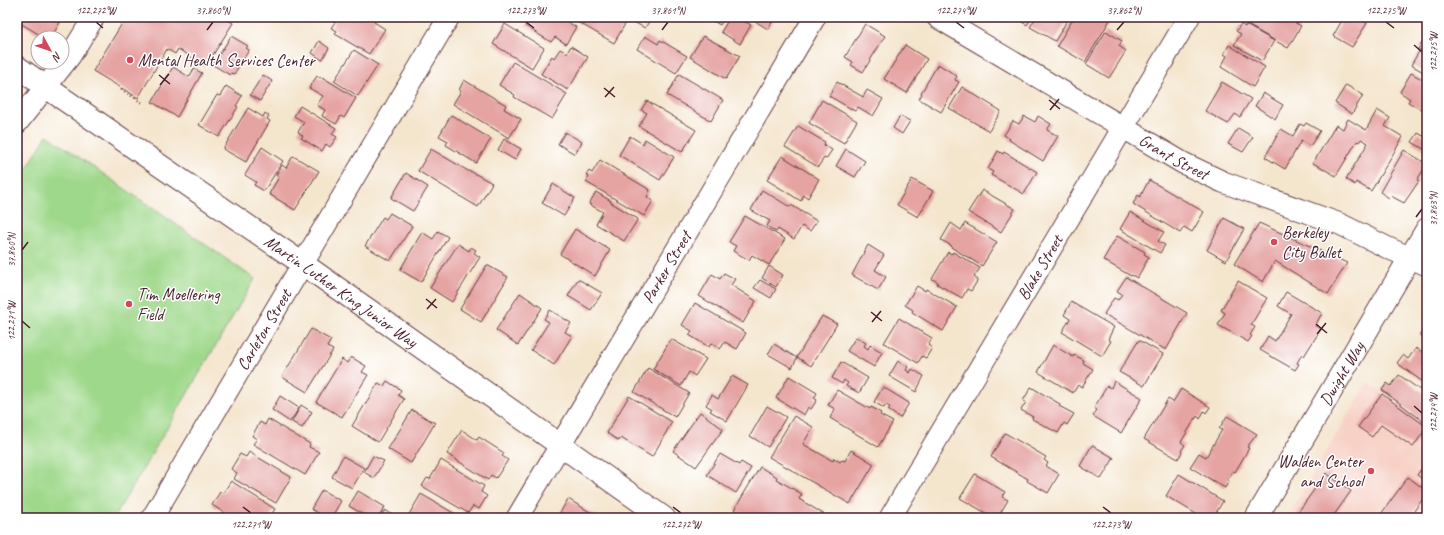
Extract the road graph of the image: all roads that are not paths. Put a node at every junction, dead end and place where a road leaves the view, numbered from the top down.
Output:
1 (94, 17) edge
2 (449, 17) edge
3 (815, 17) edge
4 (937, 17) edge
5 (1189, 17) edge
6 (17, 67) edge
7 (46, 87) junction
8 (17, 123) edge
9 (1124, 128) junction
10 (1427, 229) edge
11 (1419, 261) edge
12 (303, 264) junction
13 (560, 445) junction
14 (152, 518) edge
15 (517, 518) edge
16 (664, 518) edge
17 (890, 518) edge
18 (1256, 518) edge

1 - 7 street
2 - 12 street, Carleton Street
3 - 13 street, Parker Street
4 - 9 street, Grant Street
5 - 9 street, Blake Street
6 - 7 street, Martin Luther King Junior Way
7 - 8 street
7 - 12 street, Martin Luther King Junior Way
9 - 11 street, Grant Street
9 - 17 street, Blake Street
10 - 11 street, Dwight Way
11 - 18 street, Dwight Way
12 - 13 street, Martin Luther King Junior Way
12 - 14 street, Carleton Street
13 - 15 street, Parker Street
13 - 16 street, Martin Luther King Junior Way

